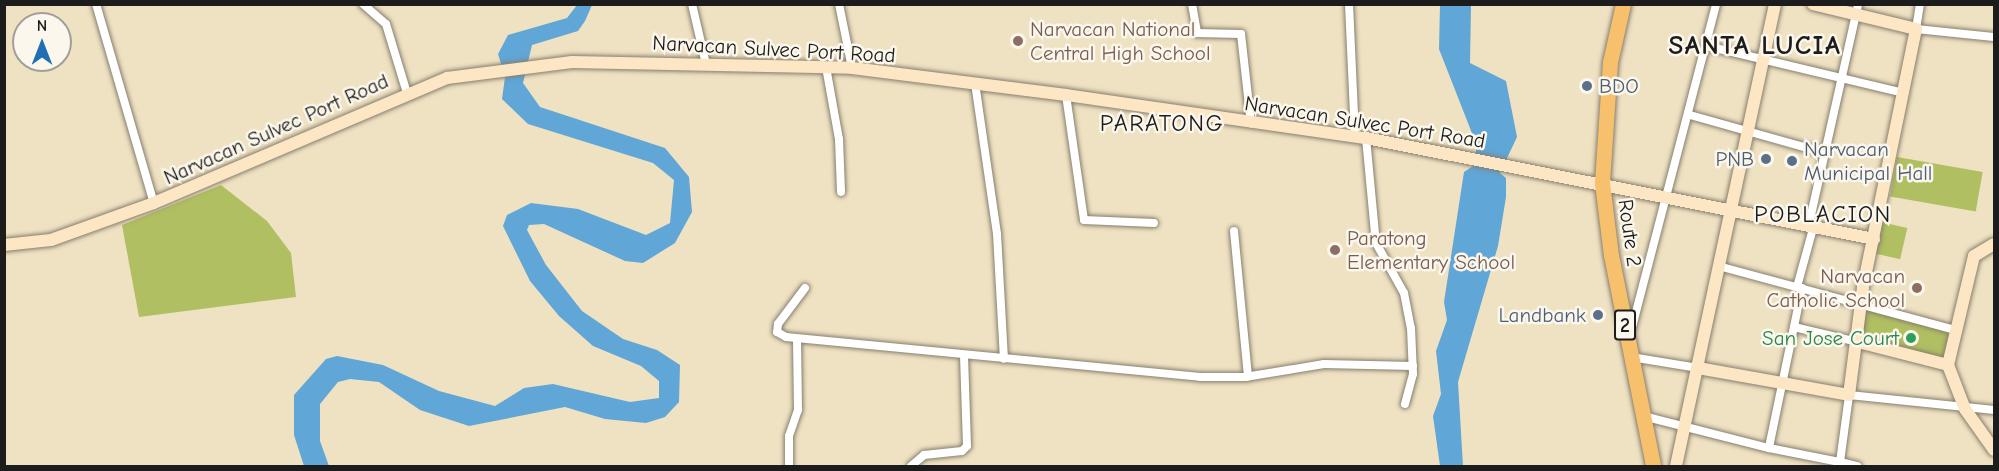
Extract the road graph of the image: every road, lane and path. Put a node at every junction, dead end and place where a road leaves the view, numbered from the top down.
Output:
1 (96, 4) edge
2 (363, 4) edge
3 (692, 4) edge
4 (839, 4) edge
5 (1192, 4) edge
6 (1349, 4) edge
7 (1623, 4) edge
8 (1716, 4) edge
9 (1775, 4) edge
10 (1813, 4) edge
11 (1920, 4) edge
12 (1857, 10) edge
13 (1916, 29) junction
14 (1995, 37) edge
15 (1707, 46) junction
16 (1763, 59) junction
17 (706, 64) junction
18 (826, 67) junction
19 (852, 68) junction
20 (1841, 78) junction
21 (975, 83) junction
22 (407, 93) junction
23 (1904, 93) junction
24 (1066, 95) junction
25 (1690, 115) junction
26 (1251, 123) junction
27 (1749, 134) junction
28 (1361, 137) junction
29 (1825, 153) junction
30 (1602, 183) junction
31 (841, 192) dead end
32 (1668, 197) junction
33 (154, 203) junction
34 (1734, 209) junction
35 (1154, 223) dead end
36 (1811, 224) junction
37 (1234, 231) dead end
38 (1874, 239) junction
39 (1995, 244) edge
40 (4, 245) edge
41 (1722, 267) junction
42 (1799, 287) junction
43 (805, 288) dead end
44 (1861, 303) junction
45 (1794, 327) junction
46 (1955, 330) junction
47 (797, 339) junction
48 (1628, 341) junction
49 (1858, 342) junction
50 (964, 356) junction
51 (1631, 357) junction
52 (1004, 359) junction
53 (1948, 365) junction
54 (1413, 366) junction
55 (1698, 368) junction
56 (1248, 376) junction
57 (1784, 384) junction
58 (1849, 395) junction
59 (1405, 404) dead end
60 (1965, 409) junction
61 (1995, 410) edge
62 (1643, 416) junction
63 (1684, 426) junction
64 (1769, 448) junction
65 (1995, 450) edge
66 (1840, 462) junction
67 (789, 466) edge
68 (911, 466) edge
69 (1653, 466) edge
70 (1676, 466) edge
71 (1858, 466) edge

1 - 33 street
2 - 22 street
3 - 17 street
4 - 19 street
5 - 26 street
6 - 28 street
7 - 30 highway, Route 2 / 2
8 - 15 street
9 - 16 street
10 - 12 street
11 - 13 street
12 - 13 street
12 - 20 street
13 - 14 street
13 - 23 street
15 - 16 street
15 - 25 street
16 - 20 street
16 - 27 street
17 - 18 street, Narvacan Sulvec Port Road
17 - 22 street, Narvacan Sulvec Port Road
18 - 19 street, Narvacan Sulvec Port Road
18 - 31 street
19 - 21 street, Narvacan Sulvec Port Road
20 - 23 street
20 - 29 street
21 - 24 street, Narvacan Sulvec Port Road
21 - 52 street
22 - 33 street, Narvacan Sulvec Port Road
23 - 38 street
24 - 26 street, Narvacan Sulvec Port Road
24 - 35 street
25 - 27 street
25 - 32 street
26 - 28 street, Narvacan Sulvec Port Road
27 - 29 street
27 - 34 street
28 - 30 street, Narvacan Sulvec Port Road
28 - 54 street
29 - 36 street
30 - 32 street, Narvacan Sulvec Port Road
30 - 48 highway, Route 2 / 2
32 - 34 street, Narvacan Sulvec Port Road
32 - 48 street
33 - 40 street, Narvacan Sulvec Port Road
34 - 36 street, Narvacan Sulvec Port Road
34 - 41 street
36 - 38 street, Narvacan Sulvec Port Road
36 - 42 street
37 - 56 street
38 - 44 street
39 - 46 street
41 - 42 street
41 - 55 street
42 - 44 street
42 - 45 street
43 - 47 street
44 - 46 street
44 - 49 street
45 - 49 street
45 - 57 street
46 - 53 street
47 - 50 street
47 - 67 street
48 - 51 highway, Route 2 / 2
49 - 53 street
49 - 58 street
50 - 52 street
50 - 68 street
51 - 55 street
51 - 62 highway, Route 2 / 2
52 - 56 street
53 - 60 street
54 - 56 street
54 - 59 street
55 - 57 street
55 - 63 street
57 - 58 street
57 - 64 street
58 - 60 street
58 - 66 street
60 - 61 street
60 - 65 street
62 - 63 street
62 - 69 highway, Route 2 / 2
63 - 64 street
63 - 70 street
64 - 66 street
66 - 71 street

